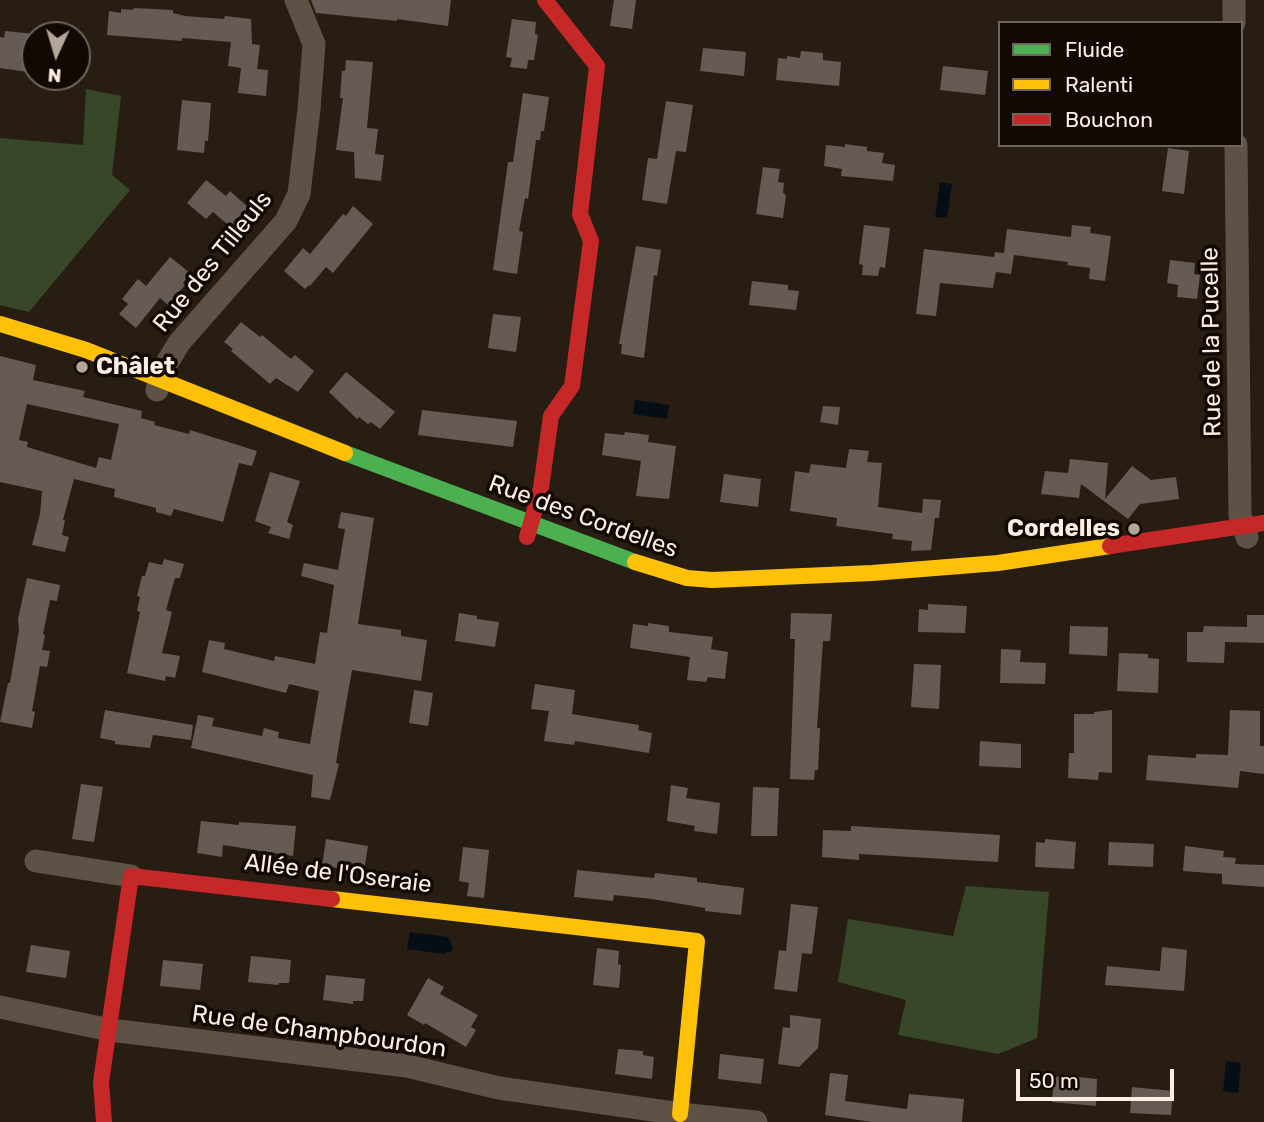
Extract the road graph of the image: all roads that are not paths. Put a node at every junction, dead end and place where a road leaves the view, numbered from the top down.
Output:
1 (296, 0) edge
2 (545, 0) edge
3 (1234, 0) edge
4 (1234, 21) edge
5 (1236, 147) edge
6 (0, 324) edge
7 (158, 385) junction
8 (1251, 529) edge
9 (530, 531) junction
10 (36, 861) dead end
11 (131, 877) junction
12 (0, 1006) edge
13 (110, 1030) junction
14 (680, 1114) junction
15 (104, 1122) edge
16 (756, 1122) edge

1 - 7 street, Rue des Tilleuls
2 - 9 street
3 - 4 street
5 - 8 street, Rue de la Pucelle
6 - 7 street, Rue des Cordelles
7 - 9 street, Rue des Cordelles
8 - 9 street, Rue des Cordelles
10 - 11 street, Allée de l'Oseraie
11 - 13 street
11 - 14 street, Allée de l'Oseraie
12 - 13 street, Rue de Champbourdon
13 - 14 street, Rue de Champbourdon
13 - 15 street
14 - 16 street, Rue de Champbourdon

